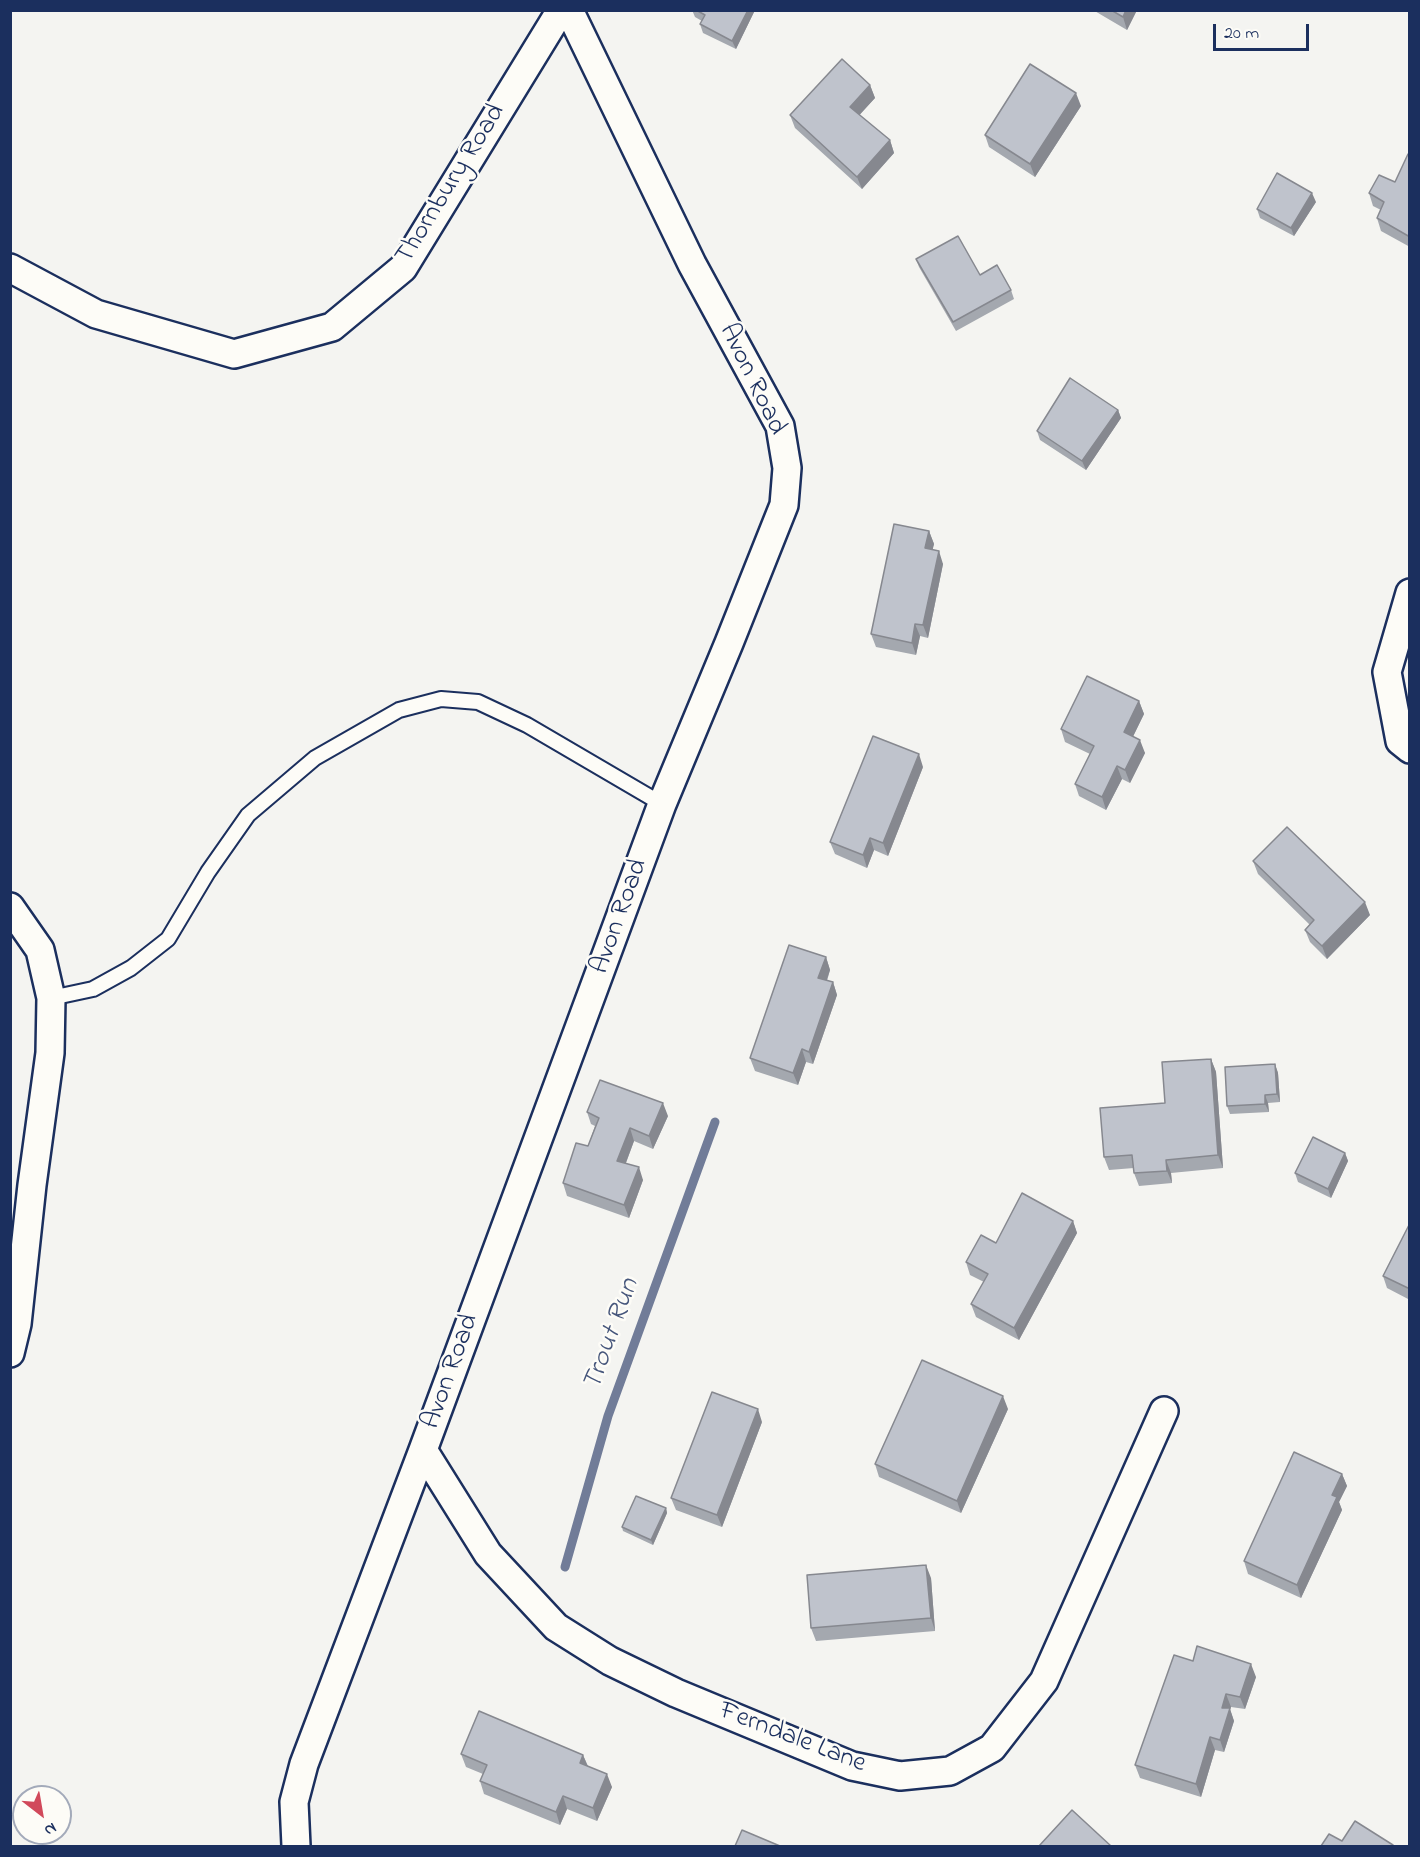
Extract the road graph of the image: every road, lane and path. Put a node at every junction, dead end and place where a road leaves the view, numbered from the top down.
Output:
1 (561, 10) edge
2 (569, 10) edge
3 (10, 268) edge
4 (1410, 593) edge
5 (1410, 749) edge
6 (662, 804) junction
7 (10, 907) edge
8 (51, 998) junction
9 (10, 1353) edge
10 (1164, 1411) dead end
11 (423, 1450) junction
12 (296, 1846) edge

1 - 3 street, Thornbury Road
2 - 6 street, Avon Road
4 - 5 street
6 - 8 lane
6 - 11 street, Avon Road
7 - 8 street
8 - 9 street
10 - 11 street, Ferndale Lane
11 - 12 street, Avon Road

